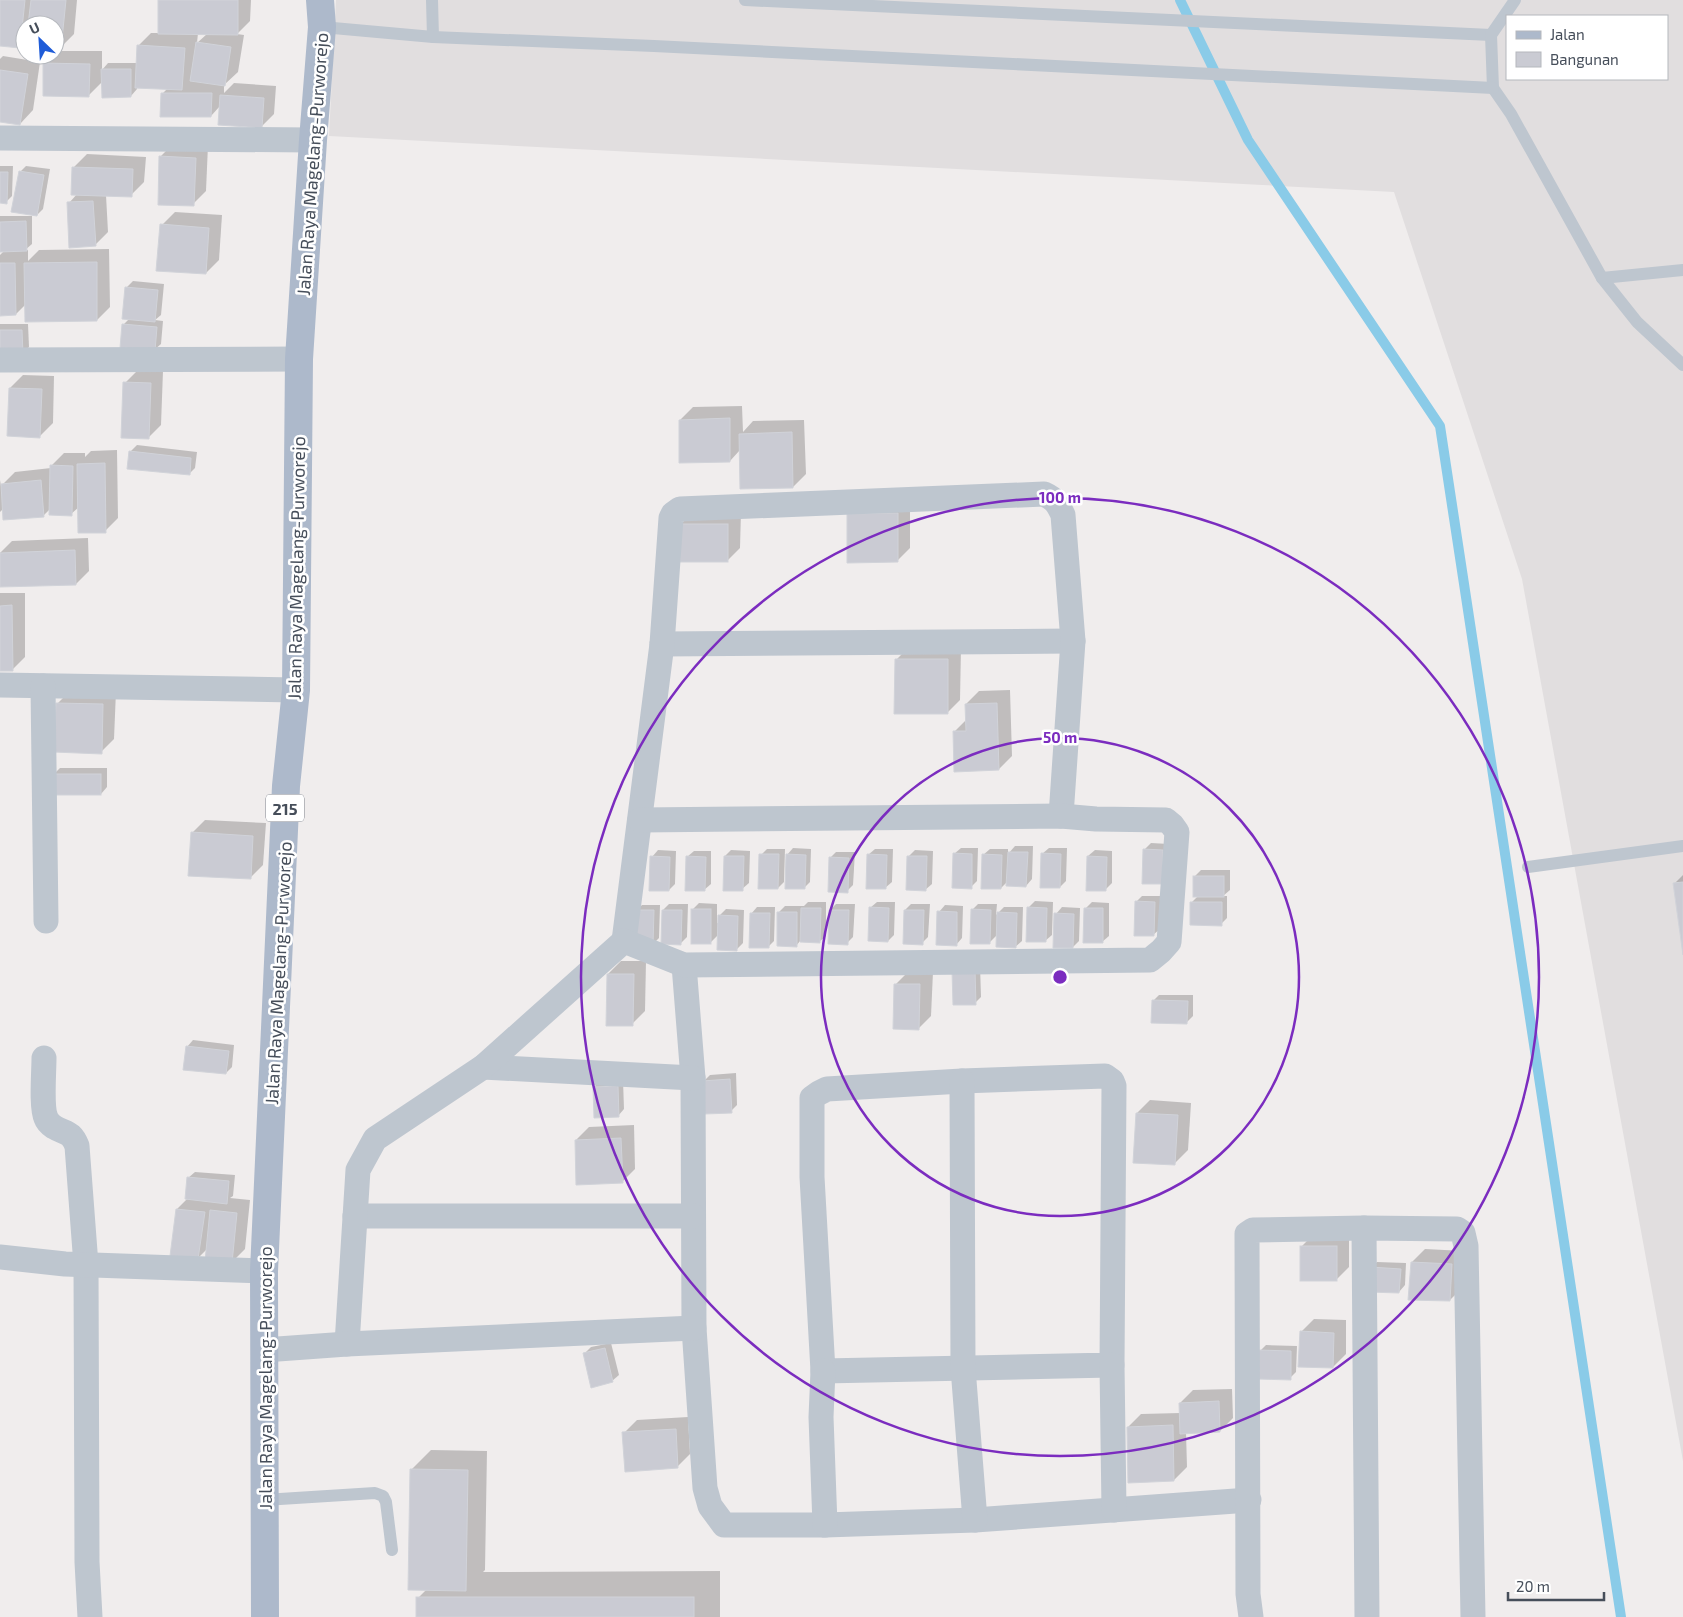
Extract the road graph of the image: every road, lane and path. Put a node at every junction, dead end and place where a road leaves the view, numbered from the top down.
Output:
1 (320, 0) edge
2 (432, 0) edge
3 (745, 0) edge
4 (1515, 0) edge
5 (322, 27) junction
6 (1491, 35) junction
7 (433, 37) junction
8 (1493, 88) junction
9 (0, 138) edge
10 (313, 140) junction
11 (1683, 270) edge
12 (1602, 278) junction
13 (299, 359) junction
14 (0, 360) edge
15 (1683, 365) edge
16 (1073, 641) junction
17 (662, 644) junction
18 (0, 685) edge
19 (43, 686) junction
20 (296, 690) junction
21 (1061, 816) junction
22 (640, 820) junction
23 (1683, 846) edge
24 (1528, 867) dead end
25 (46, 921) dead end
26 (624, 942) junction
27 (684, 965) junction
28 (44, 1058) dead end
29 (483, 1067) junction
30 (693, 1078) junction
31 (962, 1081) junction
32 (355, 1216) junction
33 (693, 1216) junction
34 (1364, 1228) junction
35 (0, 1256) edge
36 (86, 1265) junction
37 (264, 1271) junction
38 (694, 1328) junction
39 (346, 1344) junction
40 (264, 1350) junction
41 (1112, 1364) junction
42 (963, 1368) junction
43 (823, 1371) junction
44 (264, 1500) junction
45 (1249, 1500) junction
46 (1114, 1510) junction
47 (975, 1520) junction
48 (825, 1525) junction
49 (392, 1550) dead end
50 (90, 1617) edge
51 (265, 1617) edge
52 (1251, 1617) edge
53 (1367, 1617) edge
54 (1474, 1617) edge

1 - 5 main road, Jalan Raya Magelang-Purworejo / 215
2 - 7 lane
3 - 6 lane
4 - 6 lane
5 - 7 lane
5 - 10 main road, Jalan Raya Magelang-Purworejo / 215
6 - 8 lane
7 - 8 lane
8 - 12 lane
9 - 10 street
10 - 13 main road, Jalan Raya Magelang-Purworejo / 215
11 - 12 lane
12 - 15 lane
13 - 14 street
13 - 20 main road, Jalan Raya Magelang-Purworejo / 215
16 - 17 street
16 - 17 street
16 - 21 street
17 - 22 street
18 - 19 street
19 - 20 street
19 - 25 street
20 - 37 main road, Jalan Raya Magelang-Purworejo / 215
21 - 22 street
21 - 27 street
22 - 26 street
23 - 24 lane
26 - 27 street
26 - 29 street
27 - 30 street
28 - 36 street
29 - 30 street
29 - 32 street
30 - 33 street
31 - 41 street
31 - 42 street
31 - 43 street
32 - 33 street
32 - 39 street
33 - 38 street
34 - 45 street
34 - 53 street
34 - 54 street
35 - 36 street
36 - 37 street
36 - 50 street
37 - 40 main road, Jalan Raya Magelang-Purworejo / 215
38 - 39 street
38 - 48 street
39 - 40 street
40 - 44 main road, Jalan Raya Magelang-Purworejo / 215
41 - 42 street
41 - 46 street
42 - 43 street
42 - 47 street
43 - 48 street
44 - 49 lane
44 - 51 main road, Jalan Raya Magelang-Purworejo / 215
45 - 46 street
45 - 52 street
46 - 47 street
47 - 48 street

